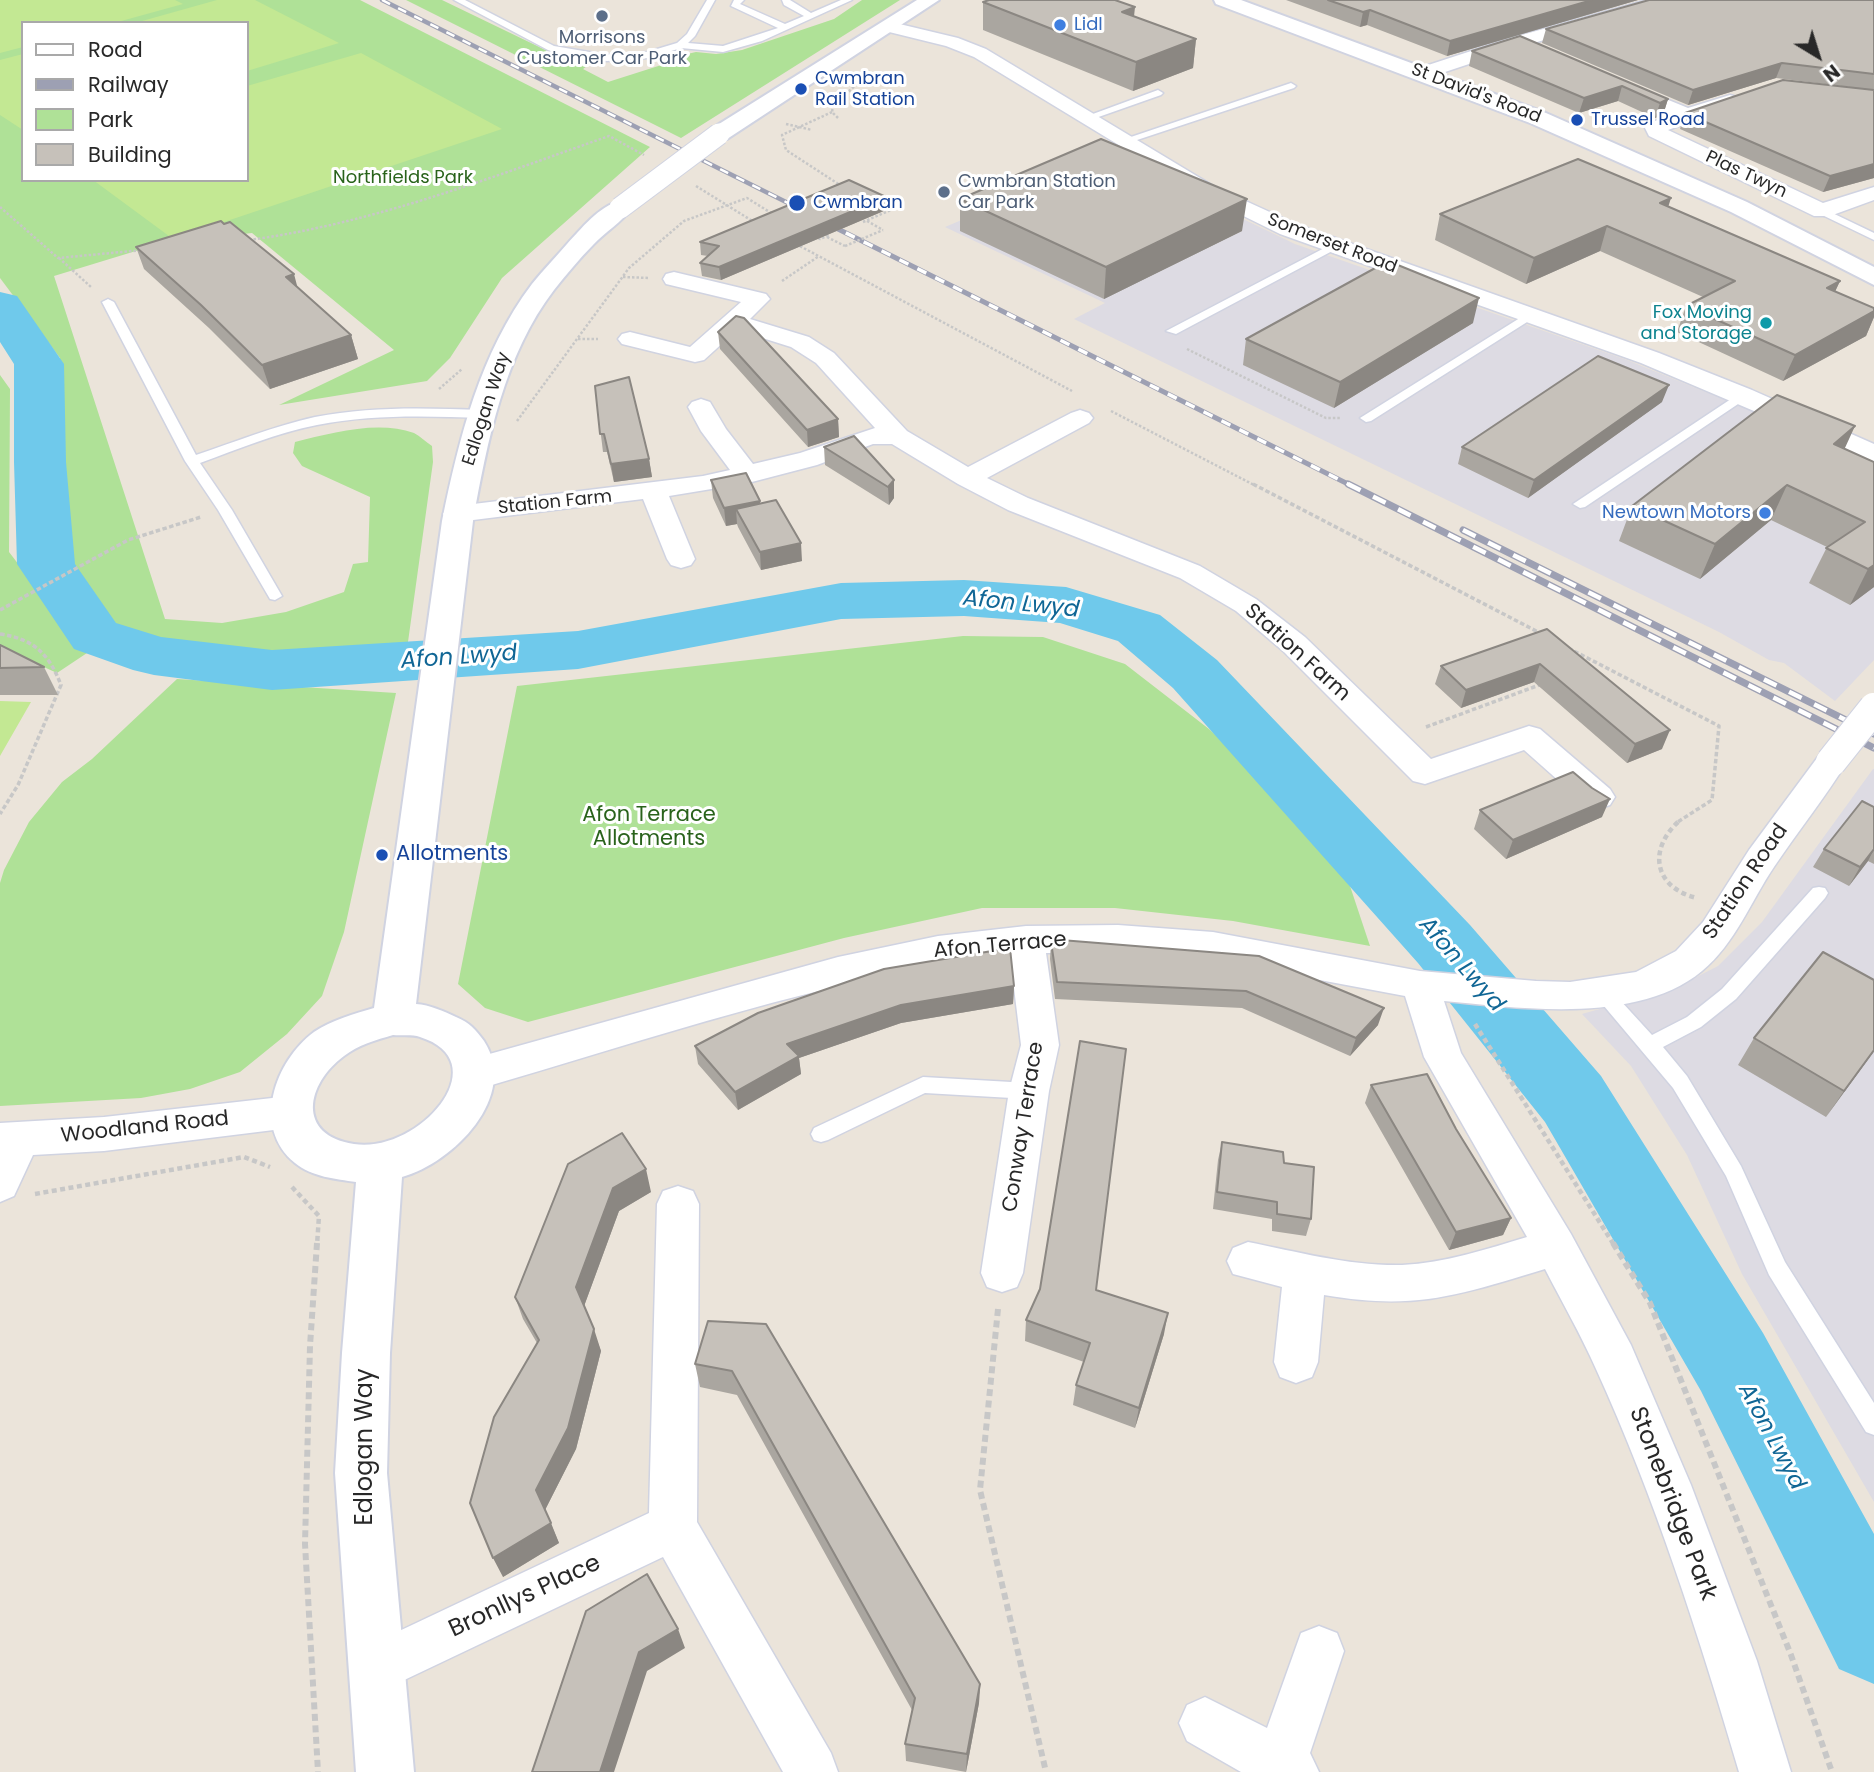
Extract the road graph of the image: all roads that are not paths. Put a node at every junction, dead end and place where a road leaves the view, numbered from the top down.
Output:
1 (458, 0) edge
2 (711, 0) edge
3 (740, 0) edge
4 (786, 0) edge
5 (848, 0) edge
6 (930, 0) edge
7 (1223, 0) edge
8 (1666, 0) edge
9 (1637, 3) edge
10 (810, 18) junction
11 (887, 26) junction
12 (786, 28) junction
13 (1517, 42) junction
14 (680, 45) junction
15 (1541, 52) edge
16 (1423, 73) junction
17 (1602, 79) edge
18 (1291, 86) dead end
19 (1158, 93) dead end
20 (1744, 97) edge
21 (1687, 116) junction
22 (1087, 118) junction
23 (1124, 141) junction
24 (1874, 193) edge
25 (1822, 211) junction
26 (1874, 237) edge
27 (1332, 247) junction
28 (1874, 277) edge
29 (674, 279) dead end
30 (108, 302) road end
31 (1531, 315) junction
32 (733, 321) junction
33 (1172, 331) road end
34 (630, 339) dead end
35 (1743, 395) junction
36 (701, 407) dead end
37 (1088, 407) road end
38 (483, 414) junction
39 (1366, 418) road end
40 (898, 437) junction
41 (1874, 454) edge
42 (192, 461) junction
43 (748, 475) junction
44 (967, 478) junction
45 (654, 492) junction
46 (1580, 504) dead end
47 (457, 514) junction
48 (681, 559) dead end
49 (275, 596) dead end
50 (1874, 708) edge
51 (1598, 797) edge
52 (1819, 893) dead end
53 (1026, 940) junction
54 (1436, 986) junction
55 (1602, 993) junction
56 (1536, 995) joint
57 (393, 1019) junction
58 (1650, 1045) junction
59 (475, 1074) junction
60 (1029, 1091) junction
61 (290, 1112) junction
62 (821, 1134) dead end
63 (10, 1140) edge
64 (380, 1164) junction
65 (14, 1190) edge
66 (678, 1204) dead end
67 (1556, 1247) junction
68 (1248, 1261) dead end
69 (1305, 1271) junction
70 (1002, 1273) road end
71 (1296, 1362) dead end
72 (1874, 1424) edge
73 (673, 1527) junction
74 (1319, 1651) dead end
75 (377, 1668) junction
76 (1205, 1723) dead end
77 (1287, 1768) edge
78 (385, 1772) edge
79 (812, 1772) edge
80 (1765, 1772) edge

1 - 14 lane
2 - 14 lane
3 - 12 lane
4 - 10 lane
5 - 10 lane
6 - 11 street, Edlogan Way
7 - 16 street, St David's Road
8 - 9 street
9 - 13 street
10 - 12 lane
11 - 22 street, Somerset Road
11 - 38 street, Edlogan Way, bridge
12 - 14 lane
13 - 15 street
13 - 16 street
16 - 28 street, St David's Road
17 - 21 street
18 - 23 lane
19 - 22 lane
20 - 21 street
21 - 25 street, Plas Twyn
22 - 23 street, Somerset Road
23 - 27 street, Somerset Road
24 - 25 street
25 - 26 lane
27 - 31 street, Somerset Road
27 - 33 lane
29 - 32 street
30 - 42 lane
31 - 35 street, Somerset Road
31 - 39 lane
32 - 34 street
32 - 40 street, Station Farm
35 - 41 street, Somerset Road
35 - 46 lane
36 - 43 street
37 - 44 street
38 - 42 lane
38 - 47 street, Edlogan Way
40 - 43 street, Station Farm
40 - 44 street, Station Farm
42 - 49 lane
43 - 45 street, Station Farm
44 - 51 street, Station Farm
45 - 47 street, Station Farm
45 - 48 street
47 - 57 street, Edlogan Way
50 - 55 street, Station Road, bridge
52 - 58 lane
53 - 54 street, Afon Terrace
53 - 59 street, Afon Terrace
53 - 60 street, Conway Terrace
54 - 56 street, Afon Terrace
54 - 67 street, Stonebridge Park
55 - 56 street, Station Road
55 - 58 lane
57 - 59 street
57 - 61 street
58 - 72 lane
59 - 64 street
60 - 62 lane
60 - 70 street, Conway Terrace
61 - 63 street, Woodland Road
61 - 64 street
63 - 65 street
64 - 75 street, Edlogan Way
66 - 73 street
67 - 69 street
67 - 80 street, Stonebridge Park
68 - 69 street
69 - 71 street
73 - 75 street, Bronllys Place
73 - 79 street
74 - 77 street
75 - 78 street, Edlogan Way
76 - 77 street

